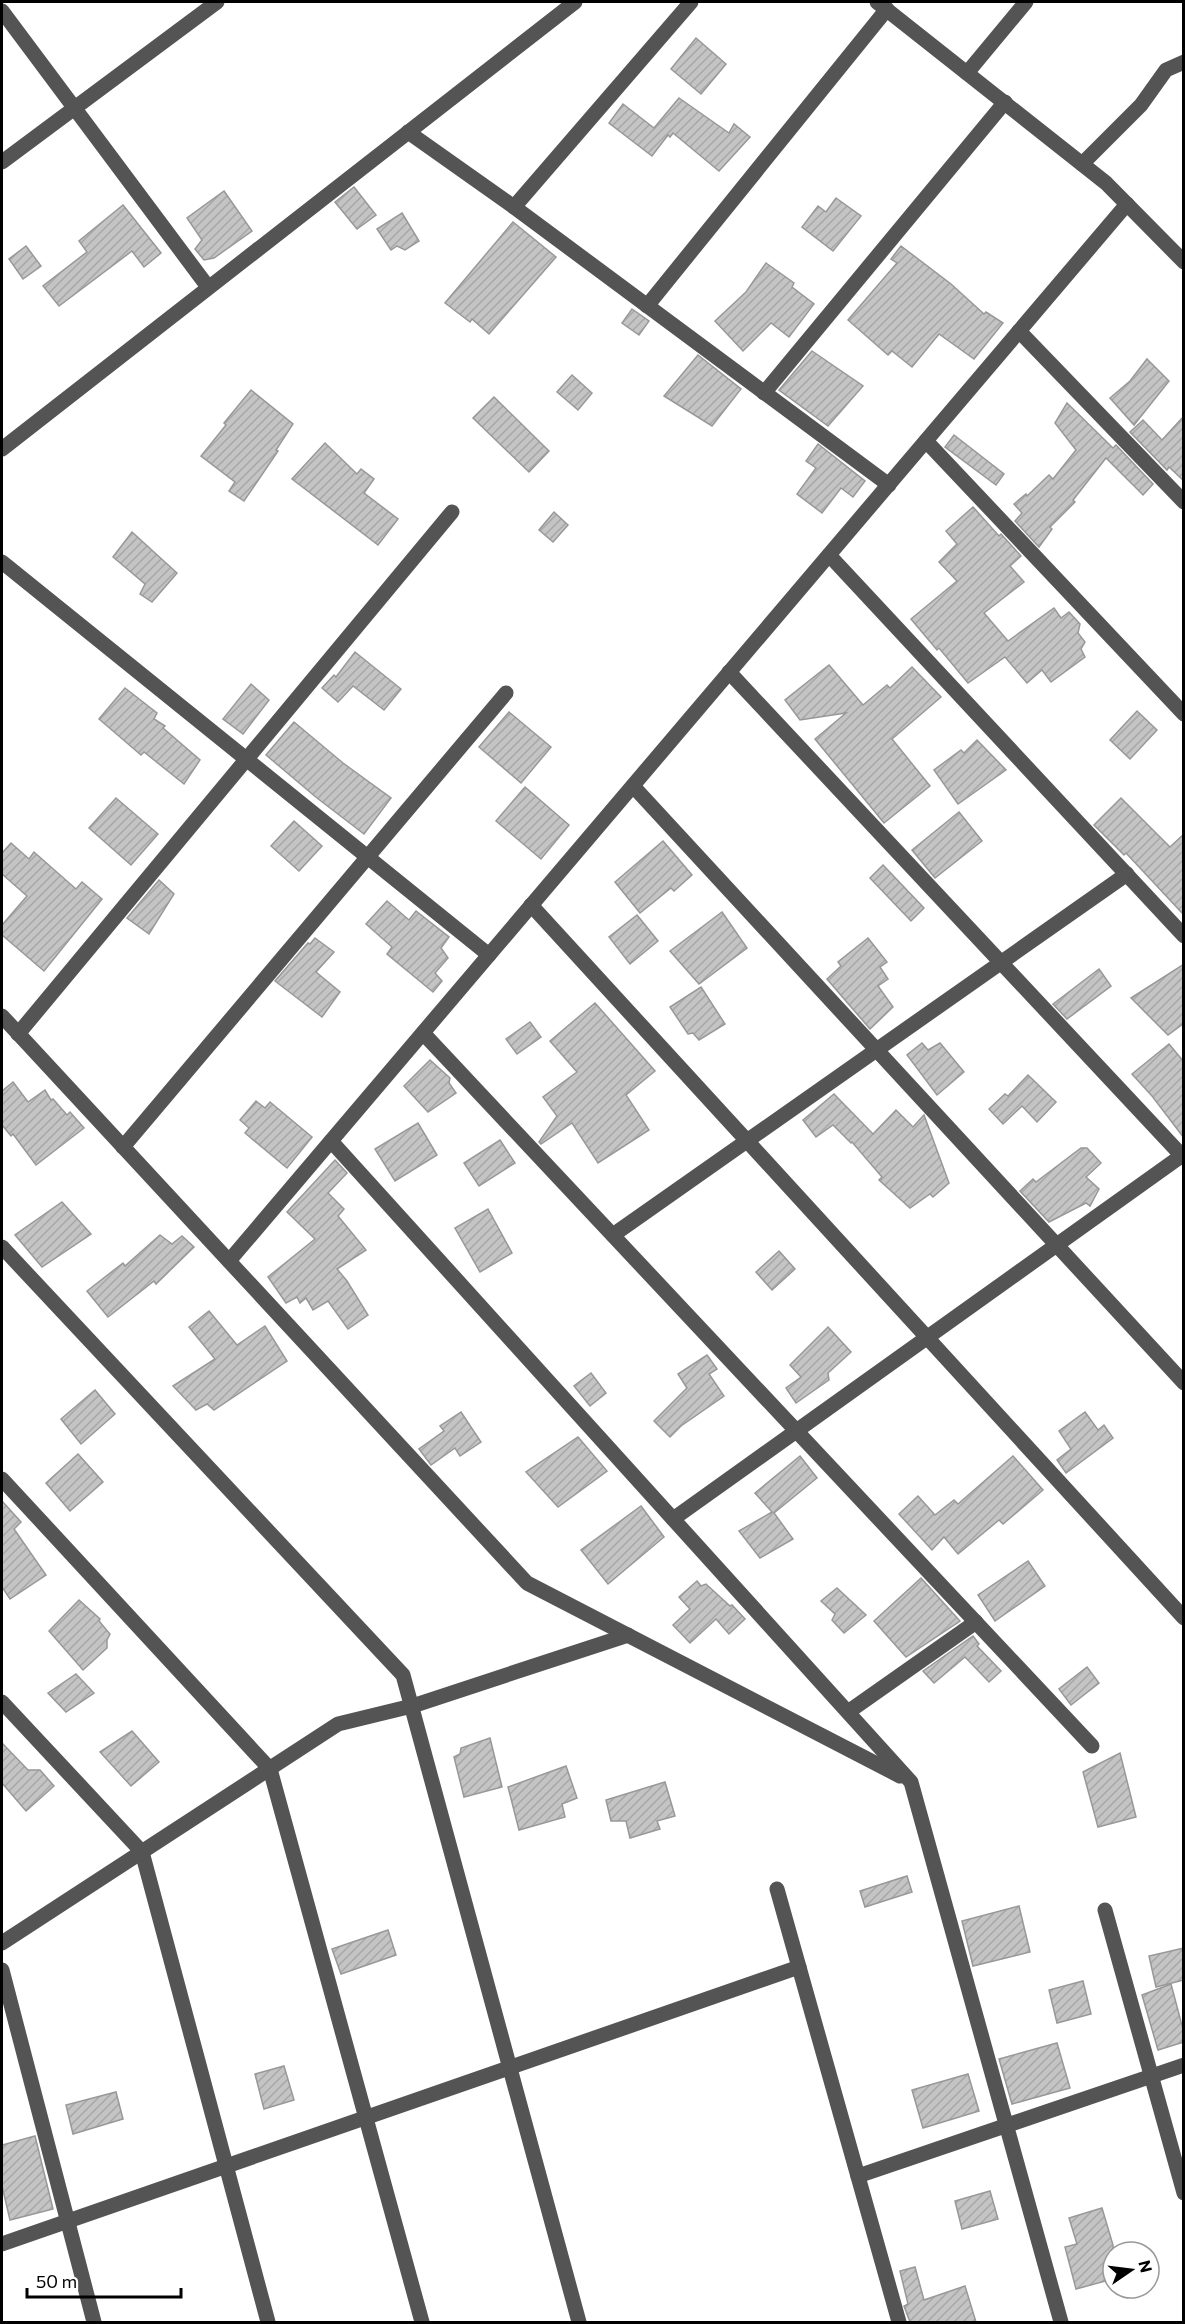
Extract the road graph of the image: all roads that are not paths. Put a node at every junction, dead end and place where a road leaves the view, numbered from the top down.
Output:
1 (217, 2) edge
2 (575, 2) edge
3 (691, 2) edge
4 (1026, 2) edge
5 (882, 5) edge
6 (2, 11) edge
7 (1184, 62) edge
8 (967, 72) junction
9 (1005, 102) junction
10 (74, 108) junction
11 (408, 132) junction
12 (2, 162) edge
13 (1082, 164) junction
14 (1127, 204) junction
15 (514, 207) junction
16 (1184, 262) edge
17 (208, 287) junction
18 (647, 306) junction
19 (1019, 331) junction
20 (764, 393) junction
21 (926, 441) junction
22 (2, 449) edge
23 (889, 484) junction
24 (1184, 502) edge
25 (452, 512) dead end
26 (829, 555) junction
27 (2, 562) edge
28 (729, 672) junction
29 (506, 693) dead end
30 (1184, 714) edge
31 (246, 760) junction
32 (633, 786) junction
33 (367, 857) junction
34 (1126, 874) junction
35 (531, 905) junction
36 (1184, 936) edge
37 (489, 955) junction
38 (1001, 962) junction
39 (2, 1016) edge
40 (423, 1032) junction
41 (18, 1034) junction
42 (876, 1050) junction
43 (331, 1141) junction
44 (748, 1141) junction
45 (123, 1147) junction
46 (1183, 1155) edge
47 (614, 1236) junction
48 (1056, 1245) junction
49 (2, 1247) edge
50 (229, 1262) junction
51 (927, 1337) junction
52 (1184, 1383) edge
53 (796, 1431) junction
54 (2, 1479) edge
55 (673, 1518) junction
56 (1184, 1618) edge
57 (976, 1622) junction
58 (628, 1635) junction
59 (2, 1702) edge
60 (412, 1706) junction
61 (848, 1712) junction
62 (1092, 1746) dead end
63 (270, 1768) junction
64 (911, 1782) junction
65 (142, 1852) junction
66 (777, 1889) dead end
67 (1105, 1910) dead end
68 (2, 1943) edge
69 (799, 1967) junction
70 (2, 1970) edge
71 (1184, 2066) edge
72 (510, 2067) junction
73 (1151, 2076) junction
74 (366, 2117) junction
75 (1006, 2126) junction
76 (226, 2165) junction
77 (858, 2176) junction
78 (1184, 2193) edge
79 (68, 2221) junction
80 (2, 2244) edge
81 (94, 2322) edge
82 (268, 2322) edge
83 (422, 2322) edge
84 (579, 2322) edge
85 (899, 2322) edge
86 (1061, 2322) edge

1 - 10 street
2 - 11 street
3 - 15 street
4 - 8 street
5 - 8 street
5 - 18 street
6 - 10 street
7 - 13 street
8 - 9 street
9 - 13 street
9 - 20 street
10 - 12 street
10 - 17 street
11 - 15 street
11 - 17 street
13 - 14 street
14 - 16 street
14 - 19 street
15 - 18 street
17 - 22 street
18 - 20 street
19 - 21 street
19 - 24 street
20 - 23 street
21 - 23 street
21 - 30 street
23 - 26 street
25 - 31 street
26 - 28 street
26 - 34 street
27 - 31 street
28 - 32 street
28 - 38 street
29 - 33 street
31 - 33 street
31 - 41 street
32 - 35 street
32 - 42 street
33 - 37 street
33 - 45 street
34 - 36 street
34 - 38 street
35 - 37 street
35 - 44 street
37 - 40 street
38 - 42 street
38 - 46 street
39 - 41 street
40 - 43 street
40 - 47 street
41 - 45 street
42 - 44 street
42 - 48 street
43 - 50 street
43 - 55 street
44 - 47 street
44 - 51 street
45 - 50 street
46 - 48 street
47 - 53 street
48 - 51 street
48 - 52 street
49 - 60 street
50 - 58 street
51 - 53 street
51 - 56 street
53 - 55 street
53 - 57 street
54 - 63 street
55 - 61 street
57 - 61 street
57 - 62 street
58 - 60 street
58 - 64 street
59 - 65 street
60 - 63 street
60 - 72 street
61 - 64 street
63 - 65 street
63 - 74 street
64 - 75 street
65 - 68 street
65 - 76 street
66 - 69 street
67 - 73 street
69 - 72 street
69 - 77 street
70 - 79 street
71 - 73 street
72 - 74 street
72 - 84 street
73 - 75 street
73 - 78 street
74 - 76 street
74 - 83 street
75 - 77 street
75 - 86 street
76 - 79 street
76 - 82 street
77 - 85 street
79 - 80 street
79 - 81 street

